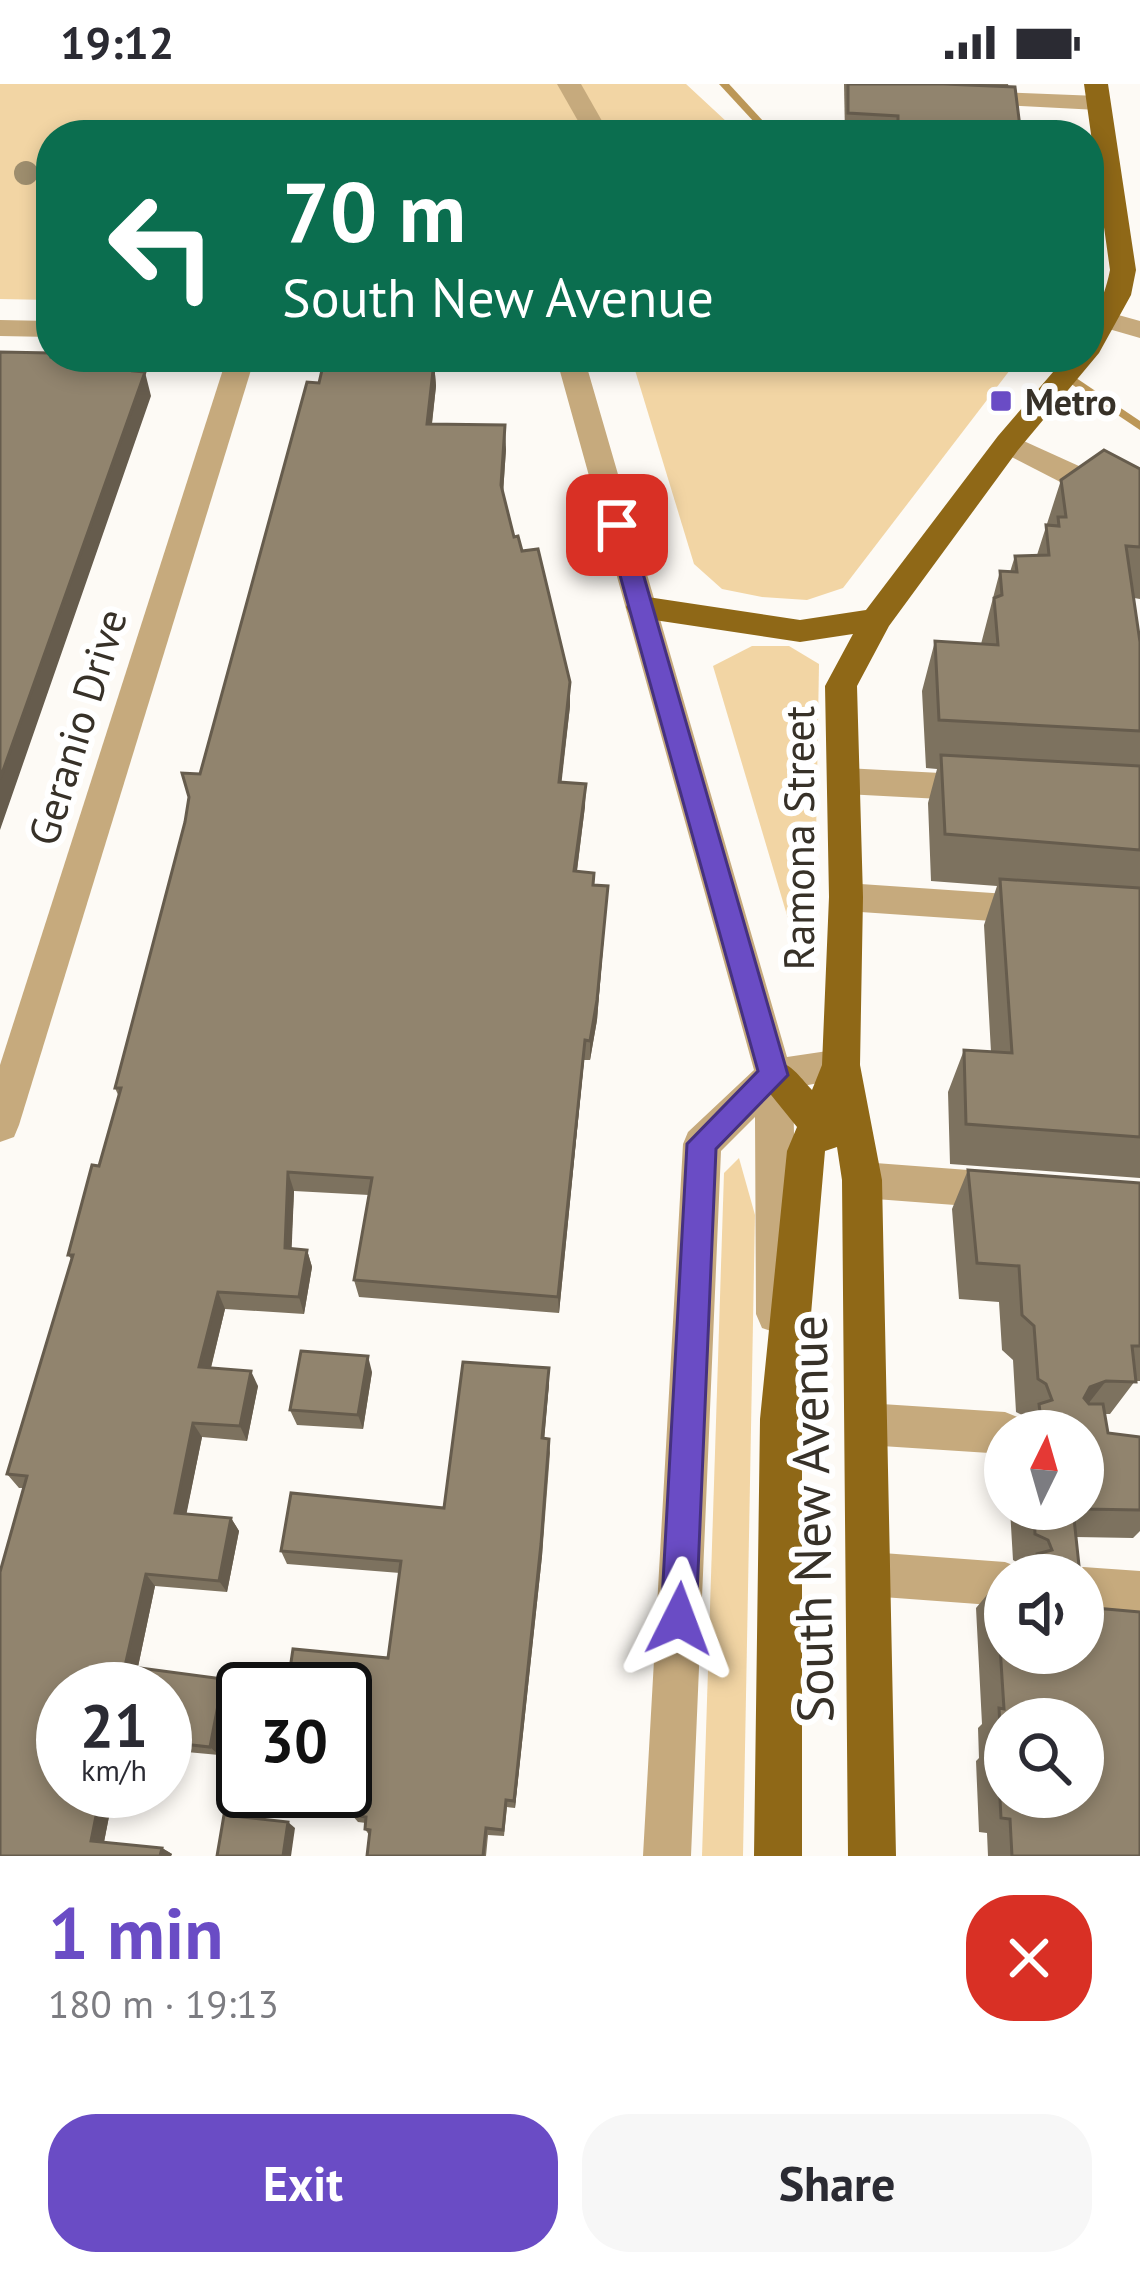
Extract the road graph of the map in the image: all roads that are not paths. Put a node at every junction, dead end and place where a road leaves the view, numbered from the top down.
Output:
1 (569, 84) edge
2 (1097, 93) edge
3 (951, 97) edge
4 (589, 120) edge
5 (1104, 139) edge
6 (1105, 319) joint
7 (0, 328) edge
8 (36, 329) edge
9 (1140, 330) edge
10 (236, 372) edge
11 (574, 372) edge
12 (1068, 372) edge
13 (1017, 433) junction
14 (1140, 513) edge
15 (641, 607) junction
16 (876, 620) junction
17 (845, 781) junction
18 (1021, 791) edge
19 (846, 897) junction
20 (1140, 917) edge
21 (841, 1066) junction
22 (773, 1075) junction
23 (816, 1117) junction
24 (0, 1125) edge
25 (862, 1180) junction
26 (1051, 1195) edge
27 (781, 1420) junction
28 (866, 1424) junction
29 (984, 1432) edge
30 (869, 1574) junction
31 (984, 1582) edge
32 (1104, 1591) edge
33 (1140, 1594) edge
34 (872, 1695) junction
35 (667, 1856) edge
36 (778, 1856) edge
37 (872, 1856) edge

1 - 4 street
2 - 3 street
5 - 6 main road, Ramona Street
6 - 9 street
7 - 8 street
10 - 24 street, Geranio Drive
11 - 15 street, South New Avenue
12 - 13 main road, Ramona Street
13 - 14 street
13 - 16 main road, Ramona Street
15 - 16 main road
15 - 22 street, South New Avenue
16 - 17 main road, Ramona Street
17 - 18 street
17 - 19 main road, Ramona Street
19 - 20 street
19 - 21 main road, Ramona Street
21 - 22 street
21 - 23 main road, South New Avenue
21 - 25 main road, Ramona Street
22 - 23 main road
22 - 27 street, South New Avenue
22 - 35 street
23 - 27 main road, South New Avenue
23 - 34 main road
25 - 26 street
25 - 28 main road, South New Avenue
27 - 36 main road, South New Avenue
28 - 29 street
28 - 30 main road, South New Avenue
30 - 31 street
30 - 34 main road, South New Avenue
32 - 33 street
34 - 37 main road, South New Avenue

